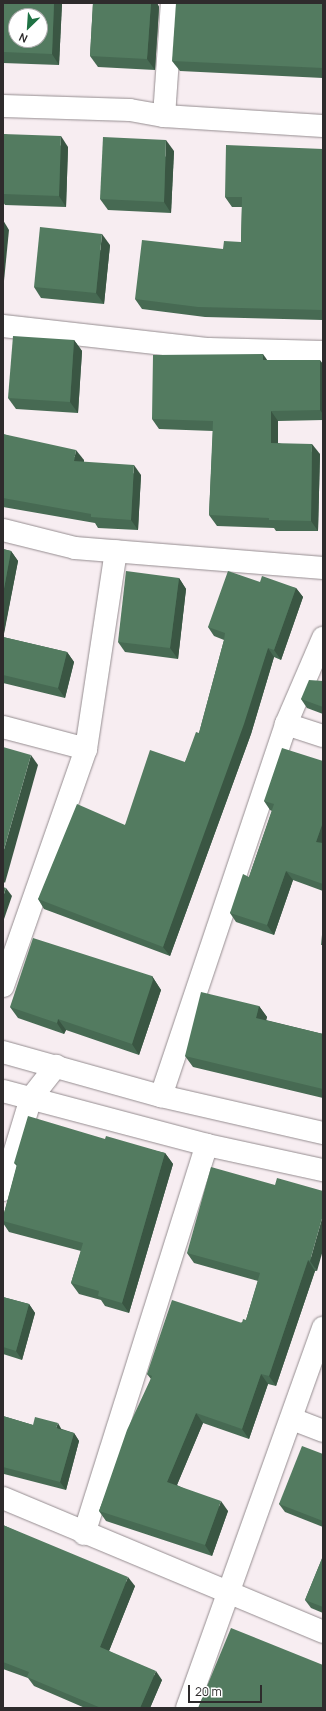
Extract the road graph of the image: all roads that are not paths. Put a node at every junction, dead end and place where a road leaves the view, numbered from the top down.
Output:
1 (172, 3) edge
2 (3, 106) edge
3 (164, 116) junction
4 (323, 126) edge
5 (3, 326) edge
6 (323, 352) edge
7 (3, 530) edge
8 (116, 551) junction
9 (323, 568) edge
10 (323, 638) edge
11 (286, 724) junction
12 (3, 728) edge
13 (323, 736) edge
14 (86, 749) junction
15 (3, 986) edge
16 (3, 1052) edge
17 (56, 1066) junction
18 (3, 1091) edge
19 (161, 1096) junction
20 (31, 1098) junction
21 (323, 1133) edge
22 (207, 1145) junction
23 (323, 1170) edge
24 (3, 1190) edge
25 (323, 1328) edge
26 (292, 1419) junction
27 (323, 1431) edge
28 (3, 1498) edge
29 (84, 1534) junction
30 (230, 1592) junction
31 (323, 1632) edge
32 (187, 1708) edge

1 - 3 street
2 - 3 street
3 - 4 street
5 - 6 street
7 - 8 street
8 - 9 street
8 - 14 street
10 - 11 street
11 - 13 street
11 - 19 street
12 - 14 street
14 - 15 street
16 - 17 street
17 - 19 street
17 - 20 street
18 - 20 street
19 - 21 street
20 - 22 street
20 - 24 street
22 - 23 street
22 - 29 street
25 - 26 street
26 - 27 street
26 - 30 street
28 - 29 street
29 - 30 street
30 - 31 street
30 - 32 street

